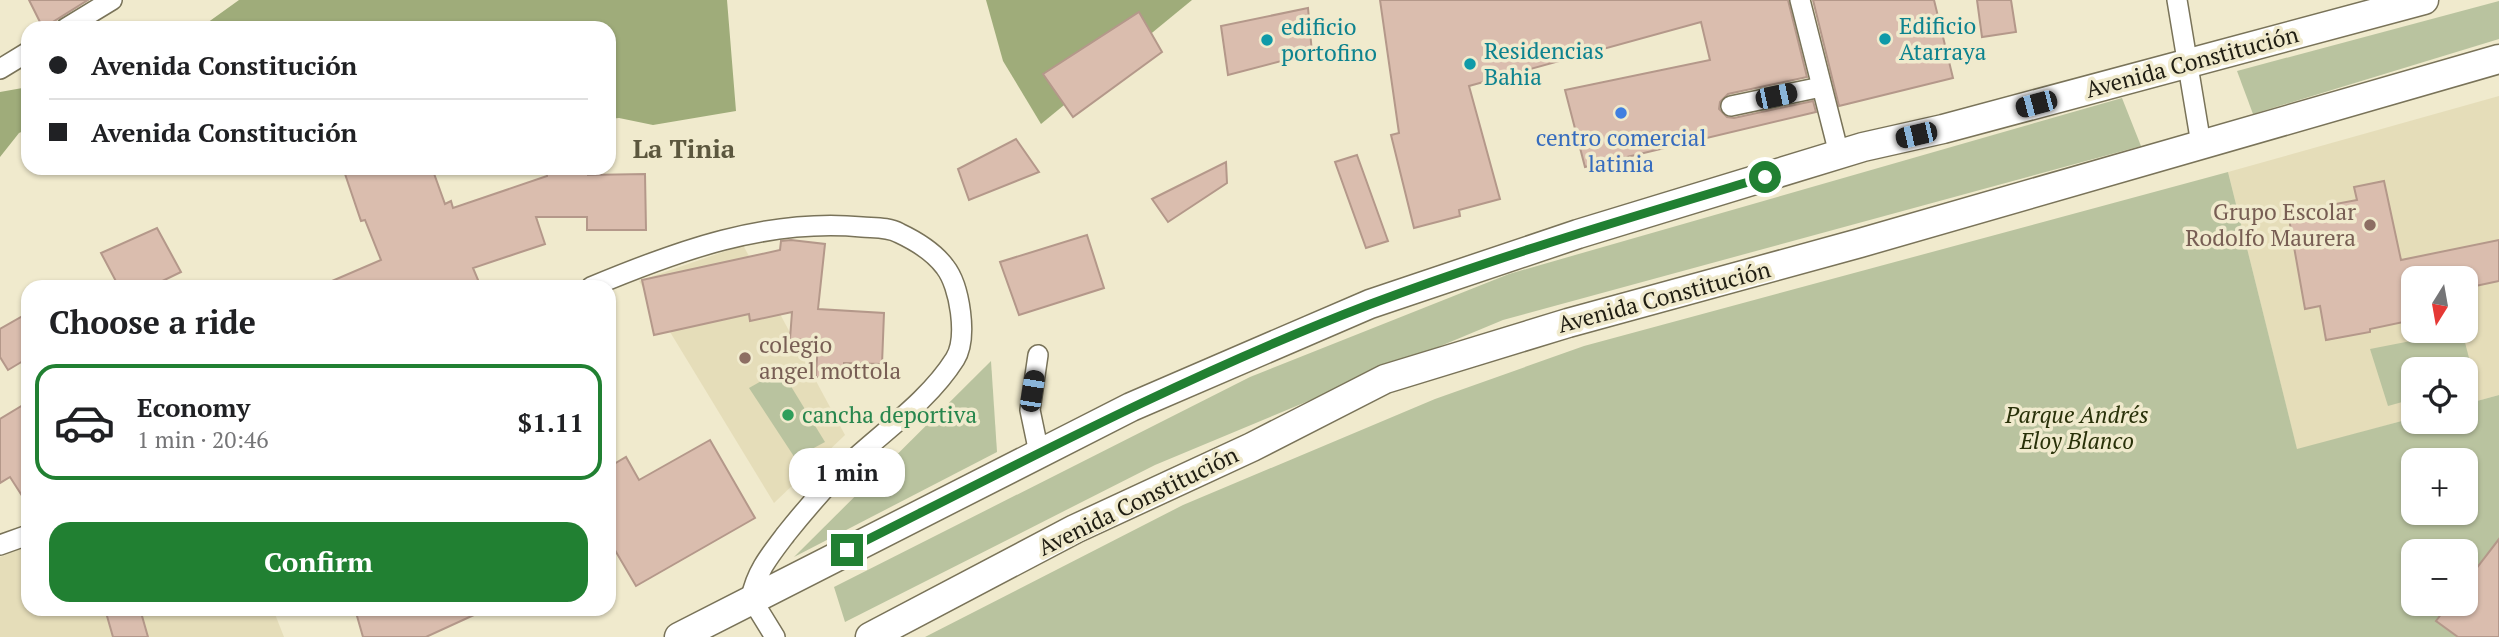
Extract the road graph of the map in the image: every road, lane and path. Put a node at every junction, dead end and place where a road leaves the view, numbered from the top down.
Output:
1 (112, 0) edge
2 (1800, 0) edge
3 (2177, 0) edge
4 (2424, 0) edge
5 (78, 21) edge
6 (21, 56) edge
7 (2499, 59) edge
8 (2189, 63) junction
9 (0, 69) edge
10 (1821, 87) junction
11 (1731, 106) dead end
12 (2201, 145) junction
13 (1839, 154) junction
14 (608, 280) edge
15 (1038, 355) dead end
16 (1039, 453) junction
17 (21, 538) edge
18 (0, 545) edge
19 (751, 598) junction
20 (679, 637) edge
21 (775, 637) edge
22 (870, 637) edge

1 - 5 street
2 - 10 street
3 - 8 street
4 - 8 main road, Avenida Constitución
6 - 9 street
7 - 12 main road, Avenida Constitución
8 - 12 street
8 - 13 main road, Avenida Constitución
10 - 11 street
10 - 13 street
12 - 22 main road, Avenida Constitución
13 - 16 main road, Avenida Constitución
14 - 19 street
15 - 16 street
16 - 19 main road, Avenida Constitución
17 - 18 street
19 - 20 main road, Avenida Constitución
19 - 21 street

